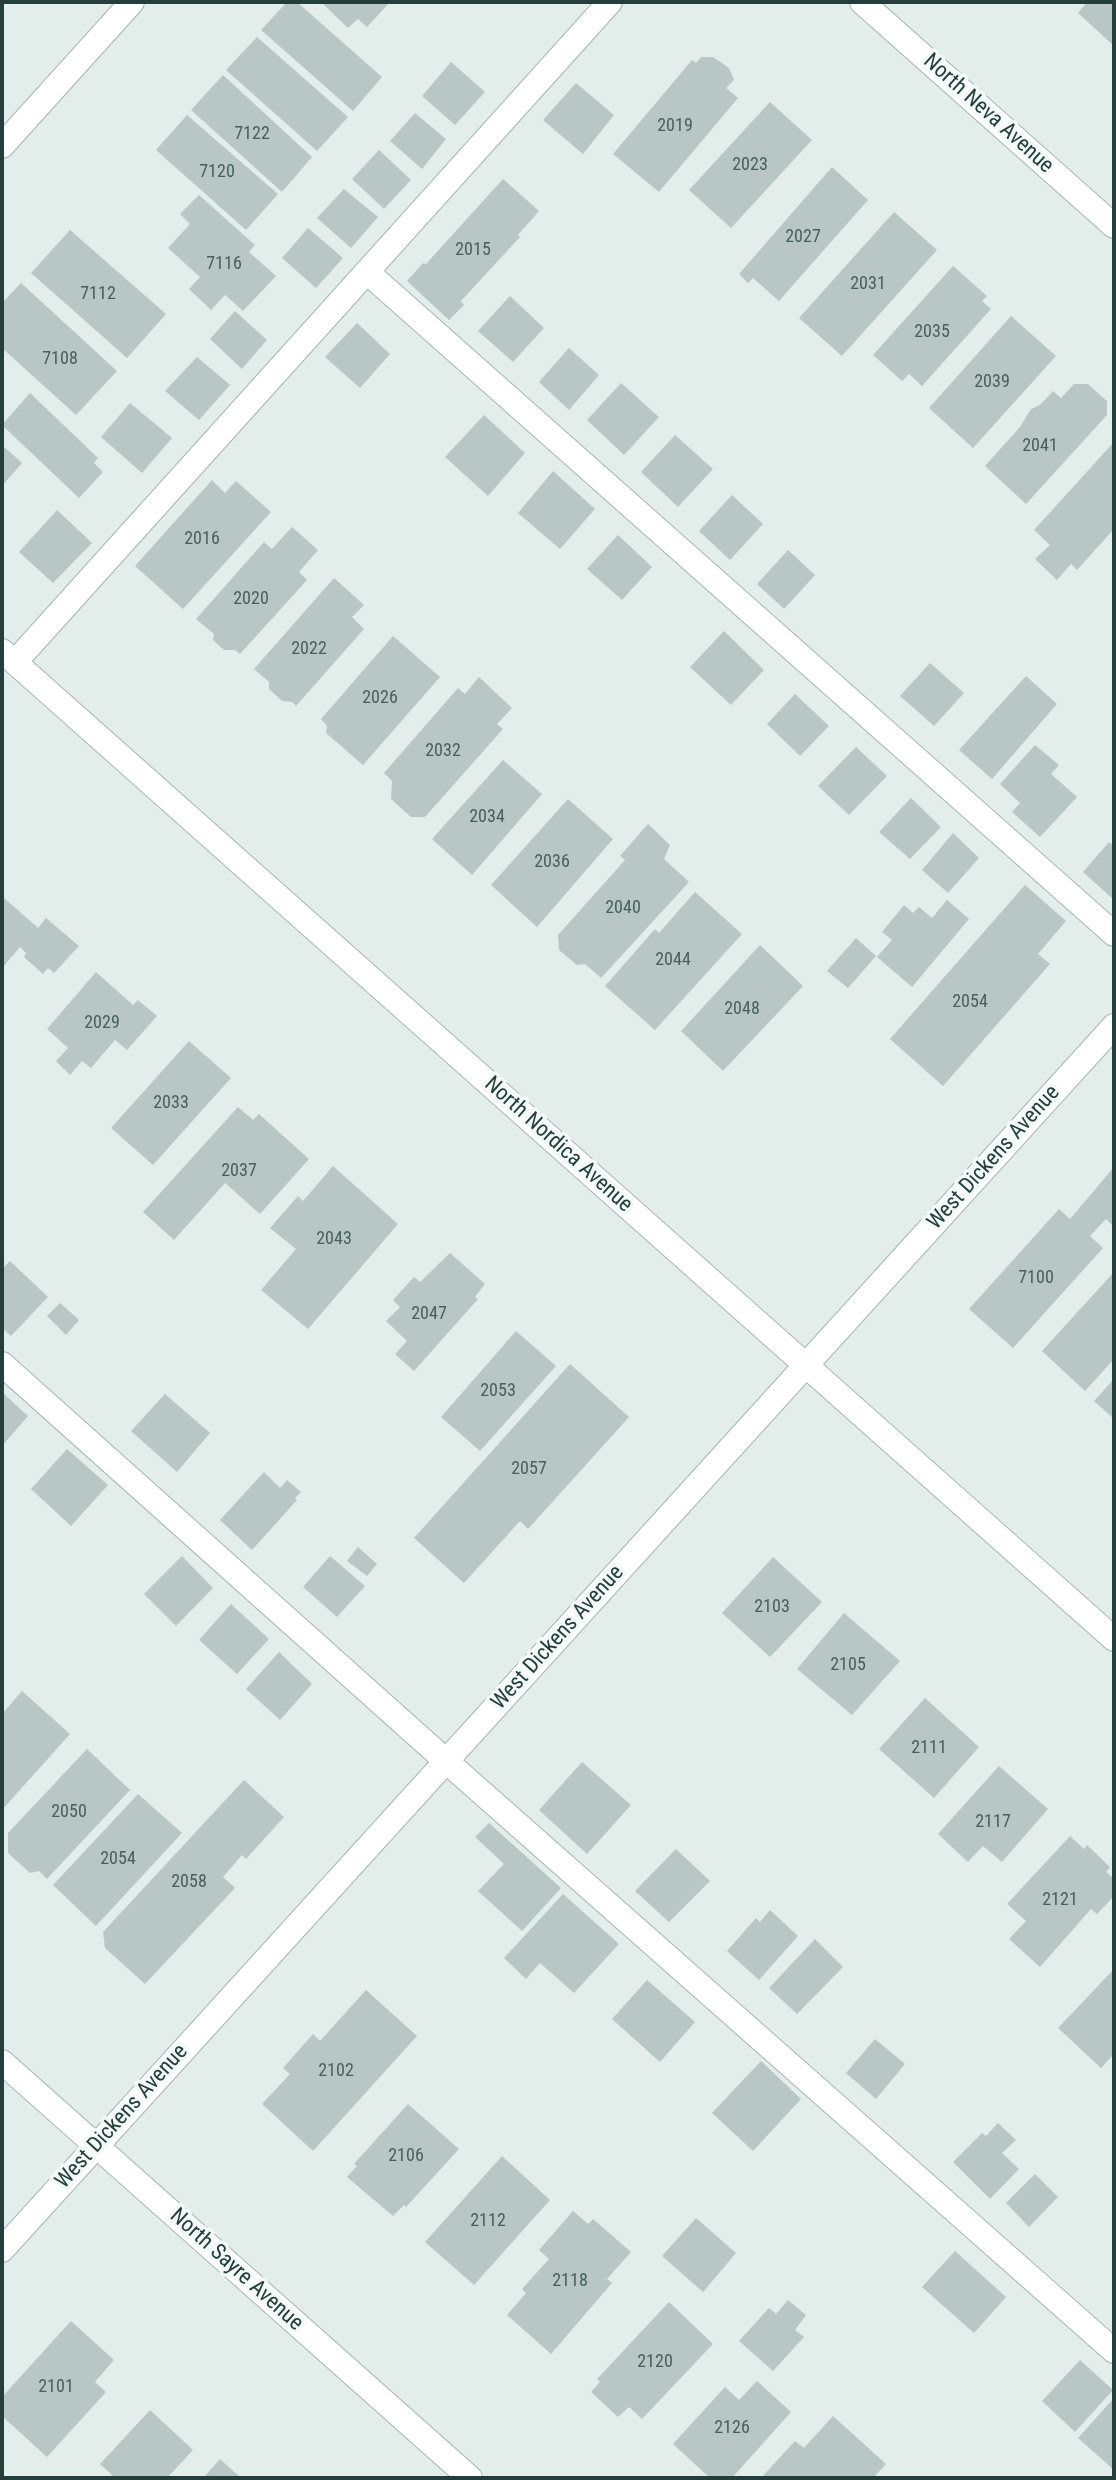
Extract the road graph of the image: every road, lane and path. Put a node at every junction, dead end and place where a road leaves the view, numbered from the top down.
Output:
1 (132, 2) edge
2 (610, 2) edge
3 (862, 2) edge
4 (2, 146) edge
5 (1114, 226) edge
6 (367, 272) junction
7 (8, 656) edge
8 (1114, 934) edge
9 (1114, 1026) edge
10 (2, 1364) edge
11 (805, 1365) junction
12 (1114, 1639) edge
13 (446, 1761) junction
14 (2, 2062) edge
15 (96, 2145) junction
16 (2, 2250) edge
17 (1114, 2351) edge
18 (470, 2478) edge

1 - 4 street
2 - 6 street
3 - 5 street, North Neva Avenue
6 - 7 street
6 - 8 street
7 - 11 street, North Nordica Avenue
9 - 11 street, West Dickens Avenue
10 - 13 street
11 - 12 street, North Nordica Avenue
11 - 13 street, West Dickens Avenue
13 - 15 street, West Dickens Avenue
13 - 17 street
14 - 15 street, North Sayre Avenue
15 - 16 street, West Dickens Avenue
15 - 18 street, North Sayre Avenue

